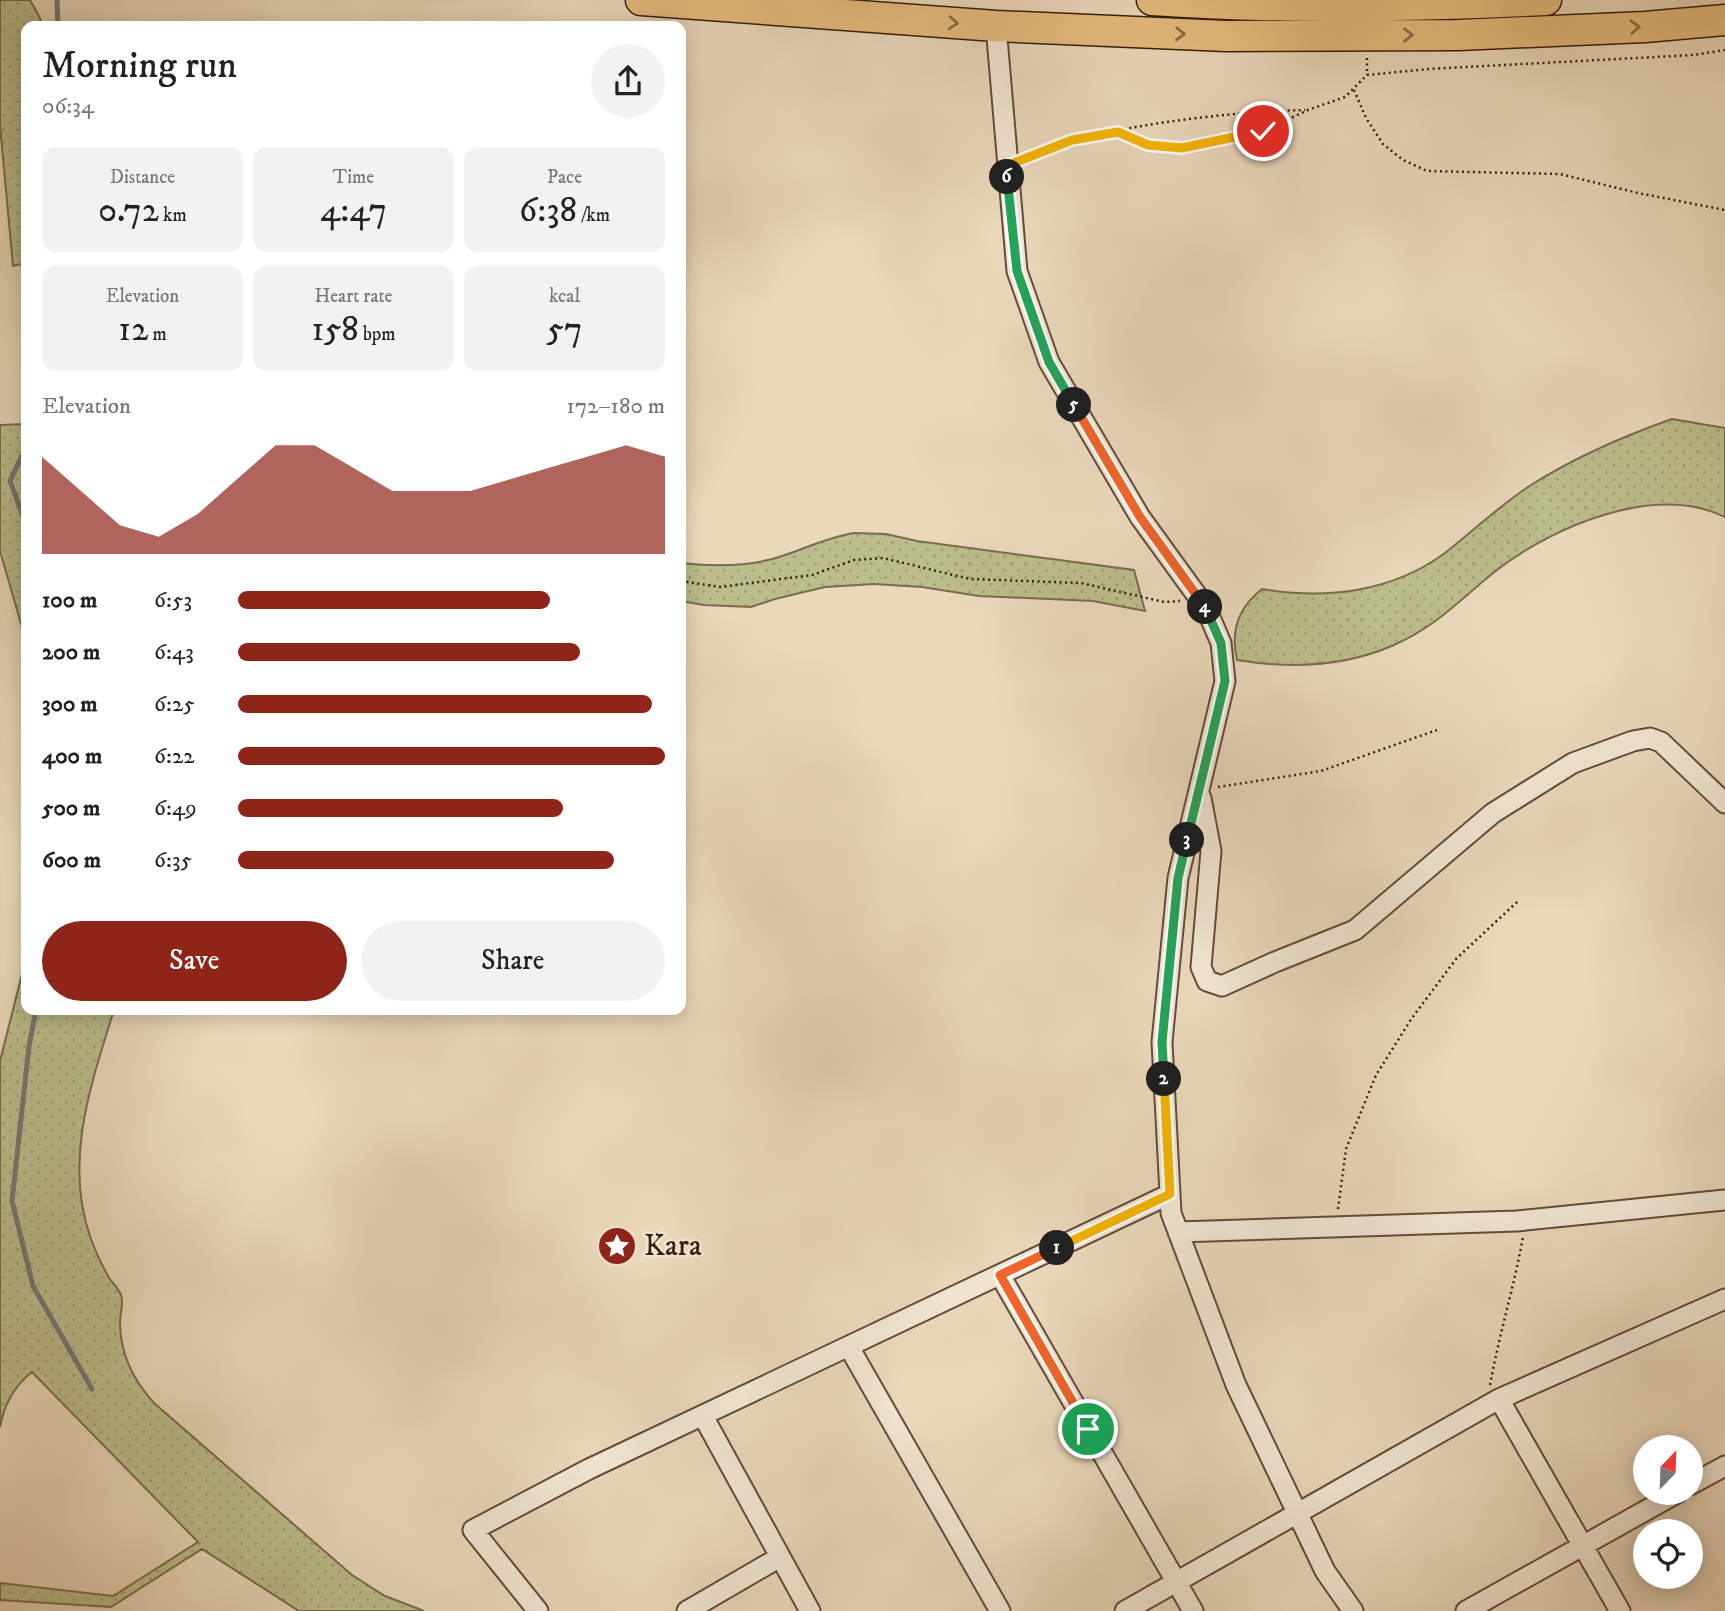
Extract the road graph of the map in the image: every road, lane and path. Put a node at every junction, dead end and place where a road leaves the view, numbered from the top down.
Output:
1 (641, 0) edge
2 (1152, 0) edge
3 (1546, 0) edge
4 (1725, 20) edge
5 (996, 26) junction
6 (1725, 50) edge
7 (1354, 90) junction
8 (1308, 110) junction
9 (1118, 132) junction
10 (1006, 166) junction
11 (1725, 211) edge
12 (686, 582) edge
13 (1200, 601) junction
14 (1437, 730) dead end
15 (1199, 790) junction
16 (1725, 803) edge
17 (1517, 902) dead end
18 (1170, 1194) junction
19 (1725, 1200) edge
20 (1526, 1220) junction
21 (1335, 1227) junction
22 (1178, 1232) junction
23 (1000, 1275) junction
24 (1725, 1299) edge
25 (849, 1348) junction
26 (1493, 1403) junction
27 (703, 1416) junction
28 (1725, 1466) edge
29 (1703, 1478) edge
30 (1656, 1505) edge
31 (1298, 1515) junction
32 (1583, 1546) junction
33 (780, 1557) junction
34 (1177, 1582) junction
35 (538, 1611) edge
36 (688, 1611) edge
37 (810, 1611) edge
38 (1000, 1611) edge
39 (1125, 1611) edge
40 (1193, 1611) edge
41 (1353, 1611) edge
42 (1465, 1611) edge
43 (1620, 1611) edge

1 -> 5 highway
2 - 3 highway
5 -> 4 highway
5 - 10 street
6 - 7 path
7 - 8 path
7 - 11 path
8 - 9 path
8 - 9 path
9 - 10 path
10 - 13 street
12 - 13 path
13 - 15 street
14 - 15 path
15 - 16 street
15 - 18 street
17 - 21 path
18 - 22 street
18 - 23 street
19 - 20 street
20 - 21 street
20 - 26 path
21 - 22 street
22 - 31 street
23 - 25 street
23 - 34 street
24 - 26 street
25 - 27 street
25 - 38 street
26 - 31 street
26 - 32 street
27 - 33 street
27 - 35 street
28 - 29 street
30 - 32 street
31 - 34 street
31 - 41 street
32 - 42 street
32 - 43 street
33 - 36 street
33 - 37 street
34 - 39 street
34 - 40 street

